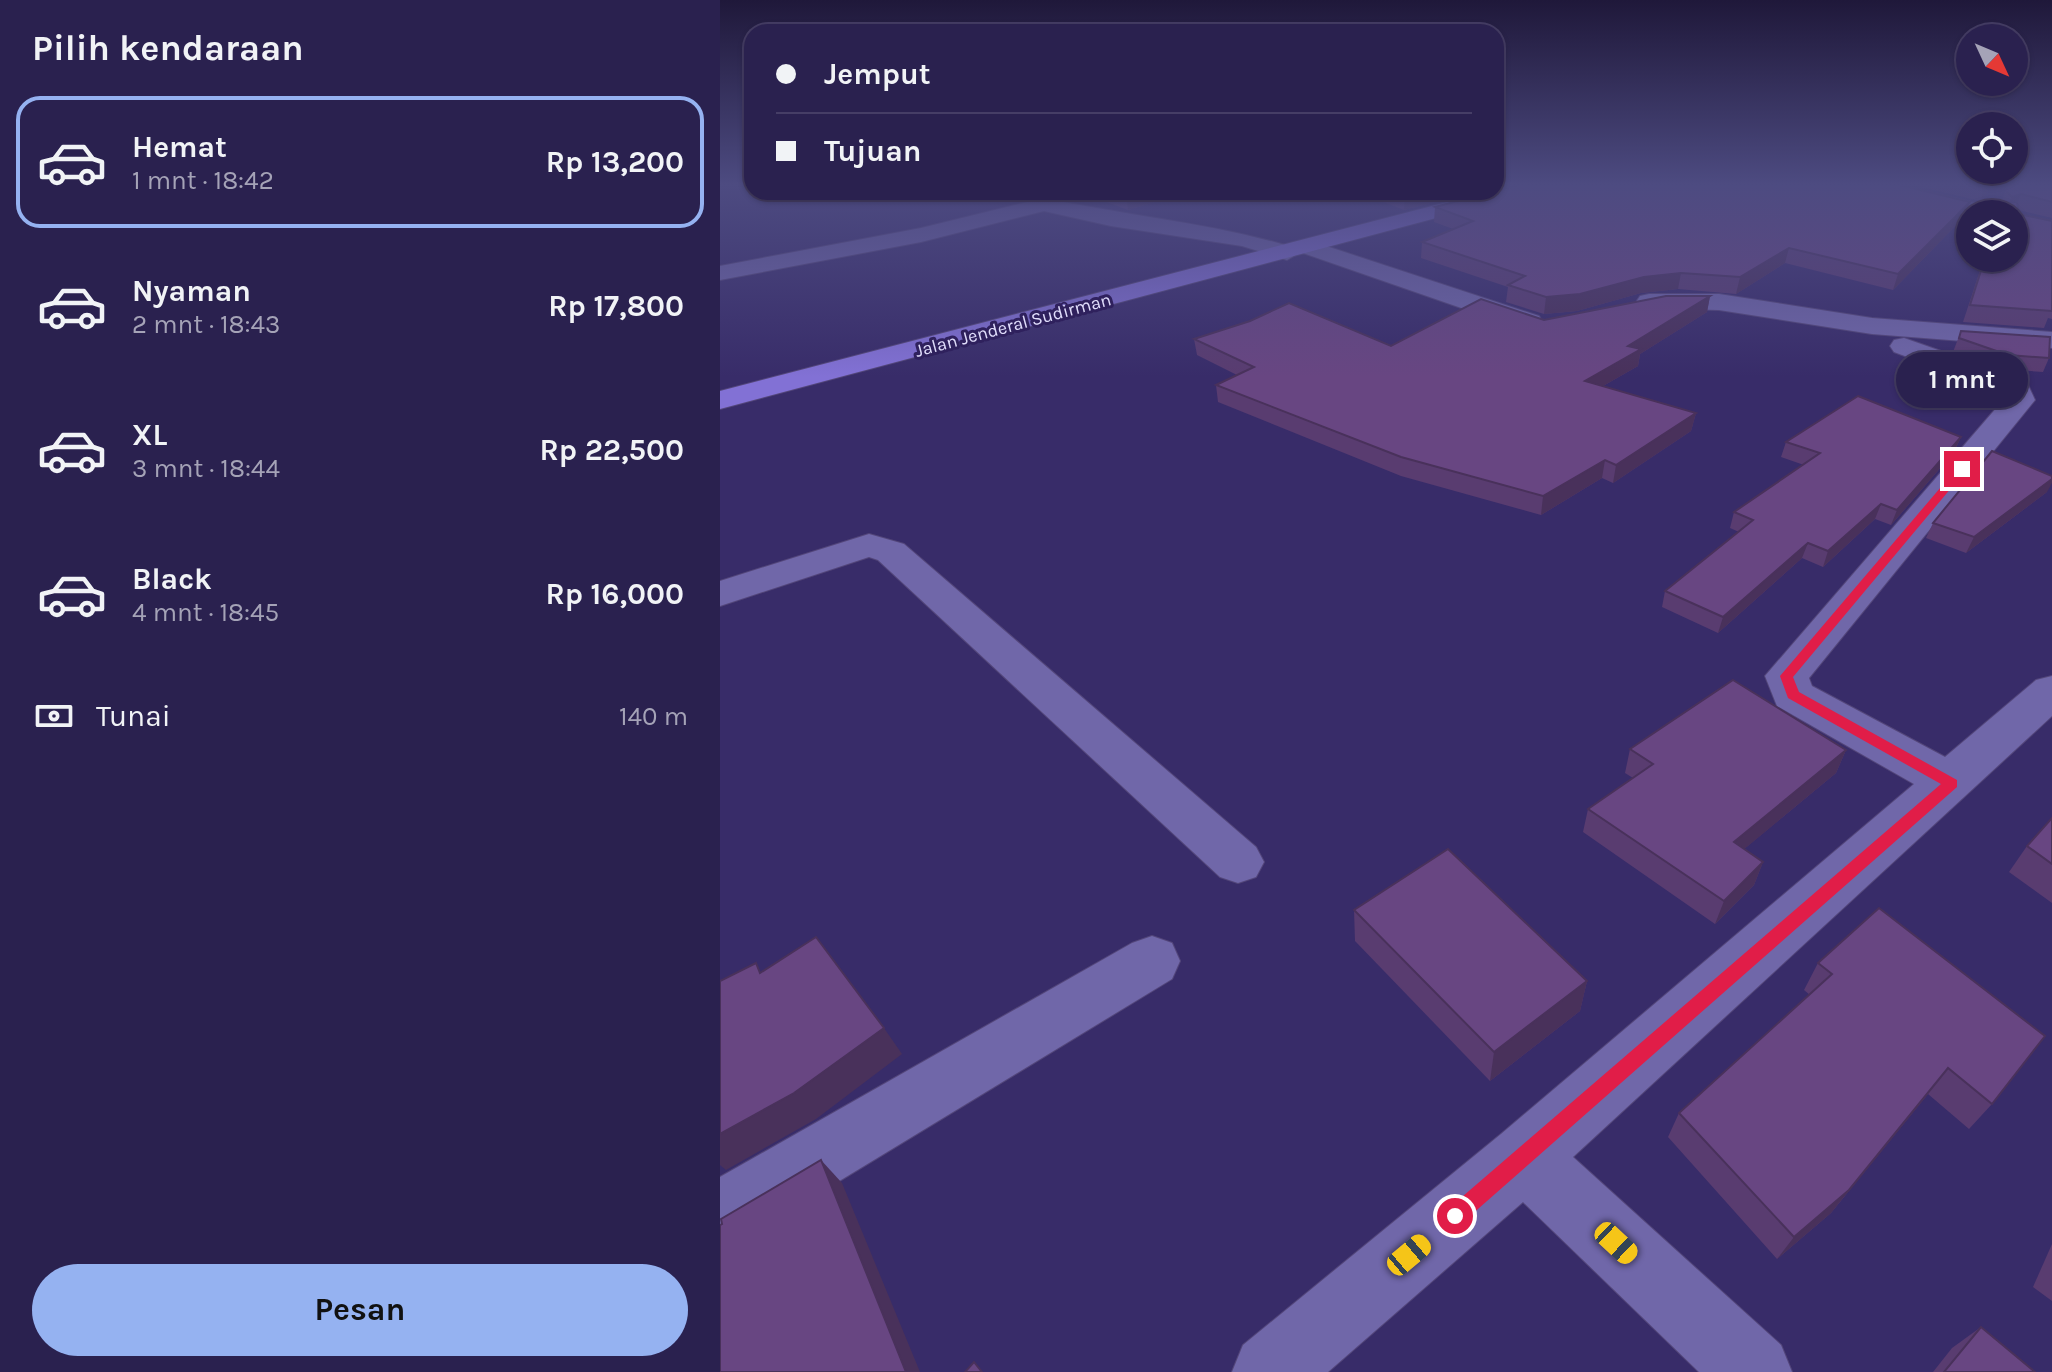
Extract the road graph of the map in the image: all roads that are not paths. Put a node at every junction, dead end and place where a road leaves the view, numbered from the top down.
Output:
1 (834, 249) edge
2 (1293, 249) edge
3 (1301, 249) edge
4 (1298, 250) junction
5 (720, 273) edge
6 (1620, 309) edge
7 (1557, 326) edge
8 (1872, 326) junction
9 (2052, 340) edge
10 (720, 400) edge
11 (720, 594) edge
12 (2052, 691) edge
13 (1952, 783) junction
14 (1238, 862) dead end
15 (1152, 961) dead end
16 (1524, 1157) junction
17 (720, 1215) edge
18 (1270, 1372) edge
19 (1754, 1372) edge

1 - 5 street
2 - 4 street
3 - 4 main road, Jalan Jenderal Sudirman
4 - 7 street
4 - 10 main road, Jalan Jenderal Sudirman
6 - 8 street
8 - 9 street
8 - 13 street
11 - 14 street
12 - 13 street
13 - 16 street
15 - 17 street
16 - 18 street
16 - 19 street

